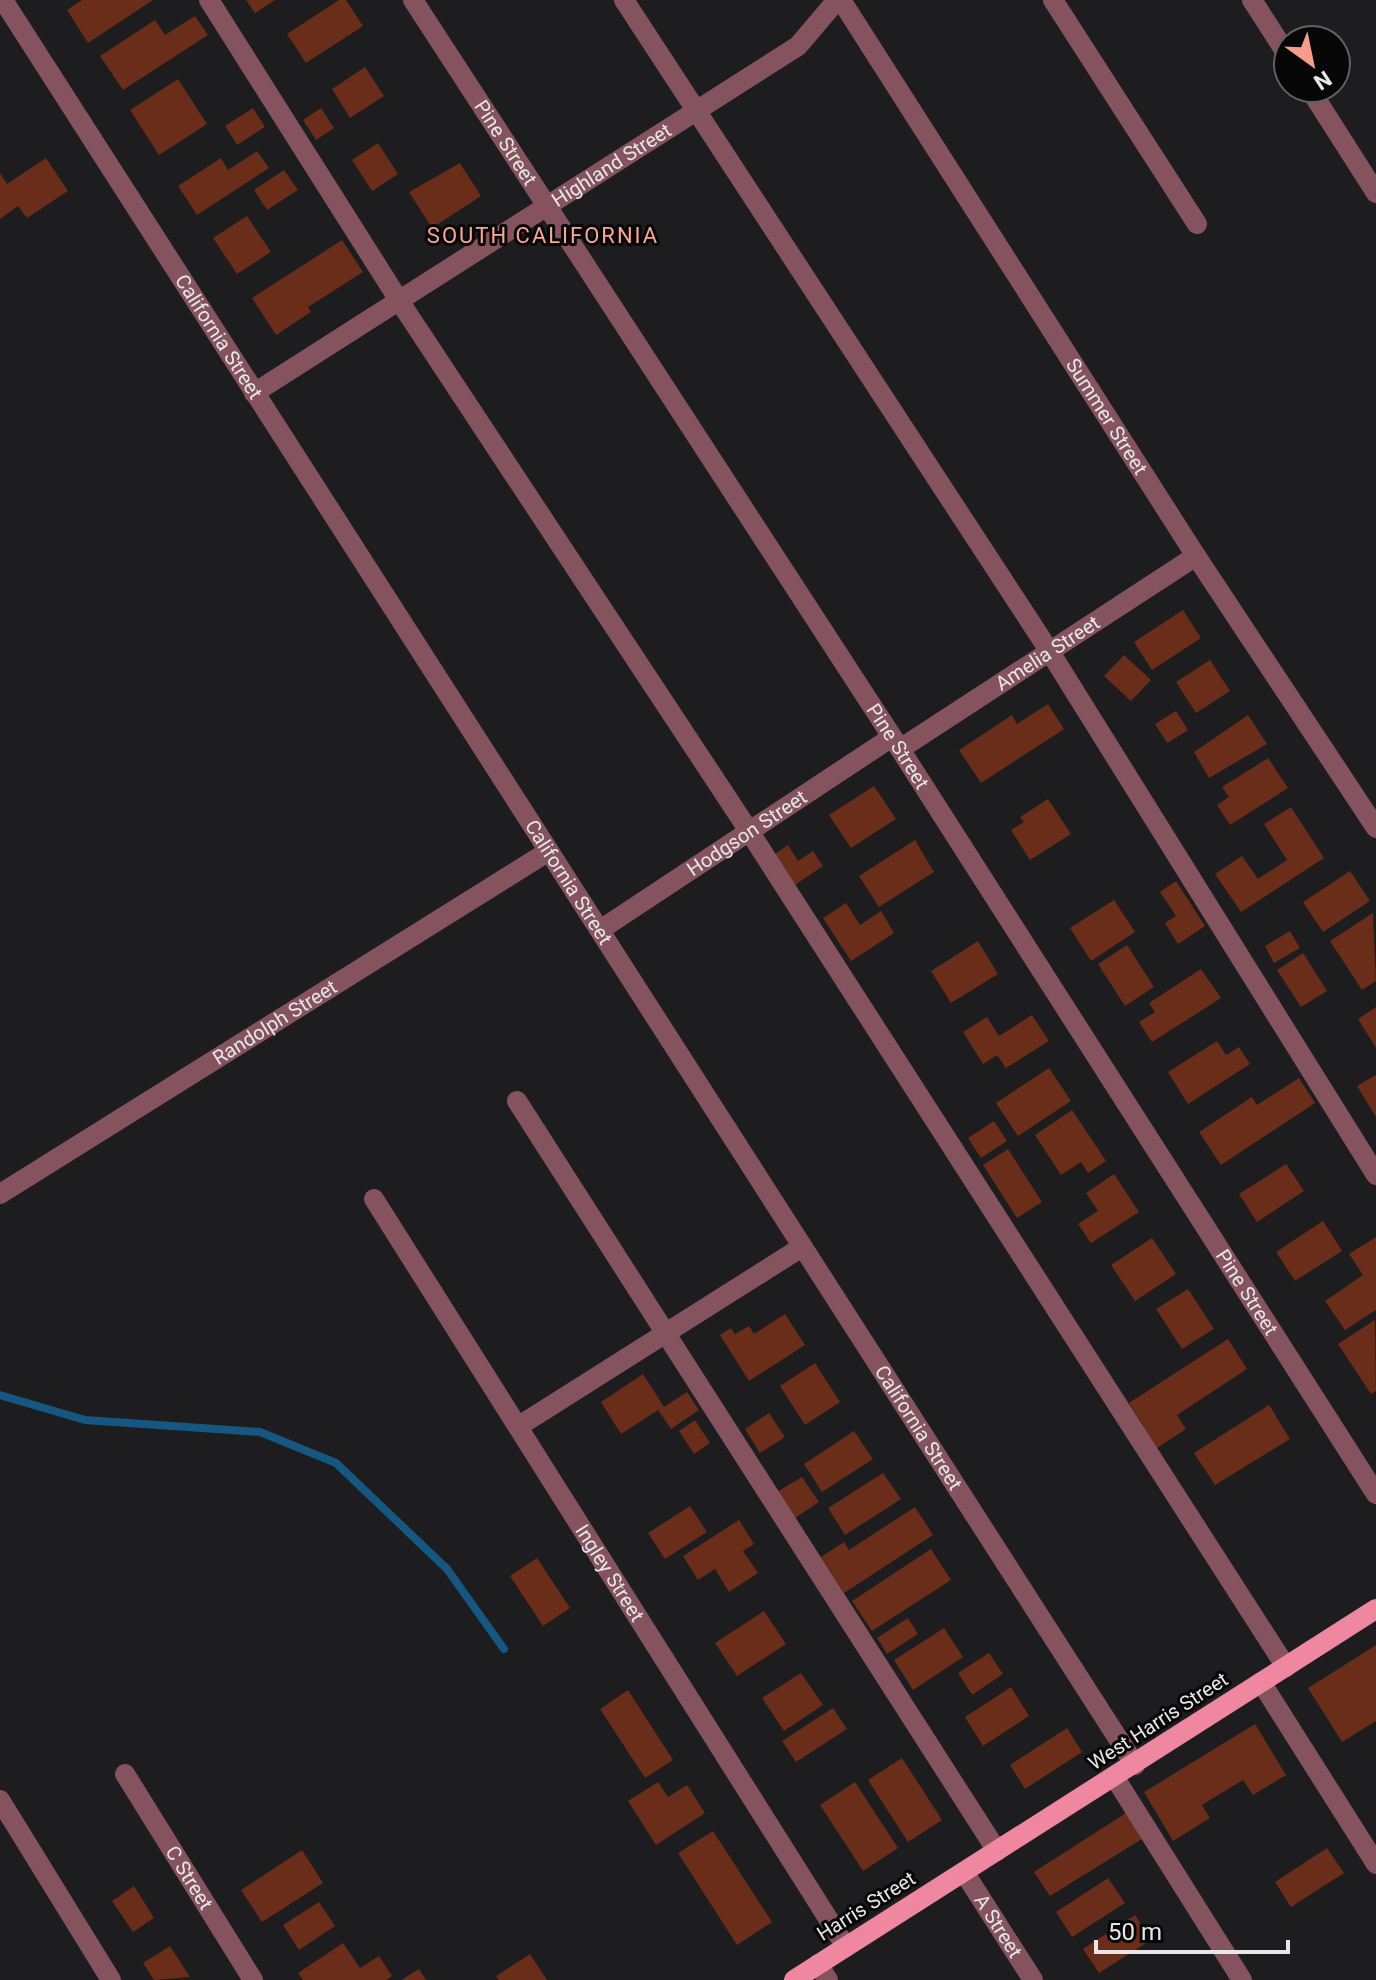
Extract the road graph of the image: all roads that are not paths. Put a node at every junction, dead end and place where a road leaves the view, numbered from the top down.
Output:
1 (3, 0) edge
2 (209, 0) edge
3 (413, 0) edge
4 (624, 0) edge
5 (839, 0) edge
6 (1053, 0) edge
7 (1252, 0) edge
8 (1272, 31) edge
9 (1319, 104) edge
10 (694, 111) junction
11 (1376, 193) edge
12 (547, 208) junction
13 (1197, 224) dead end
14 (400, 302) junction
15 (254, 393) junction
16 (1196, 556) junction
17 (1050, 652) junction
18 (896, 743) junction
19 (1375, 825) edge
20 (749, 831) junction
21 (549, 851) junction
22 (600, 930) junction
23 (517, 1101) dead end
24 (1376, 1175) edge
25 (0, 1194) edge
26 (374, 1199) dead end
27 (802, 1247) junction
28 (667, 1332) junction
29 (519, 1426) junction
30 (1376, 1494) edge
31 (1376, 1609) edge
32 (1286, 1667) junction
33 (1261, 1682) junction
34 (1135, 1765) junction
35 (125, 1774) dead end
36 (1115, 1778) junction
37 (0, 1800) edge
38 (997, 1851) junction
39 (1376, 1864) edge
40 (964, 1872) junction
41 (846, 1947) junction
42 (823, 1972) edge
43 (111, 1980) edge
44 (253, 1980) edge
45 (794, 1980) edge
46 (1033, 1980) edge
47 (1242, 1980) edge

1 - 15 street, California Street
2 - 14 street
3 - 12 street, Pine Street
4 - 10 street
5 - 10 street, Highland Street
5 - 16 street, Summer Street
6 - 13 street
7 - 8 street
9 - 11 street
10 - 12 street, Highland Street
10 - 17 street
12 - 14 street, Highland Street
12 - 18 street, Pine Street
14 - 15 street, Highland Street
14 - 20 street
15 - 21 street, California Street
16 - 17 street, Amelia Street
16 - 19 street, Summer Street
17 - 18 street, Amelia Street
17 - 24 street
18 - 20 street, Hodgson Street
18 - 30 street, Pine Street
20 - 22 street, Hodgson Street
20 - 32 street
21 - 22 street, California Street
21 - 25 street, Randolph Street
22 - 27 street, California Street
23 - 28 street
26 - 29 street, Ingley Street
27 - 28 street
27 - 34 street, California Street
28 - 29 street
28 - 38 street
29 - 41 street, Ingley Street
31 - 32 main road, West Harris Street
32 - 33 main road, West Harris Street
33 - 34 main road, West Harris Street
33 - 39 street
34 - 36 main road, West Harris Street
35 - 44 street, C Street
36 - 38 main road, West Harris Street
36 - 47 street
37 - 43 street
38 - 40 main road, West Harris Street
40 - 41 main road, Harris Street
40 - 46 street, A Street
41 - 42 main road, Harris Street
42 - 45 main road, Harris Street

